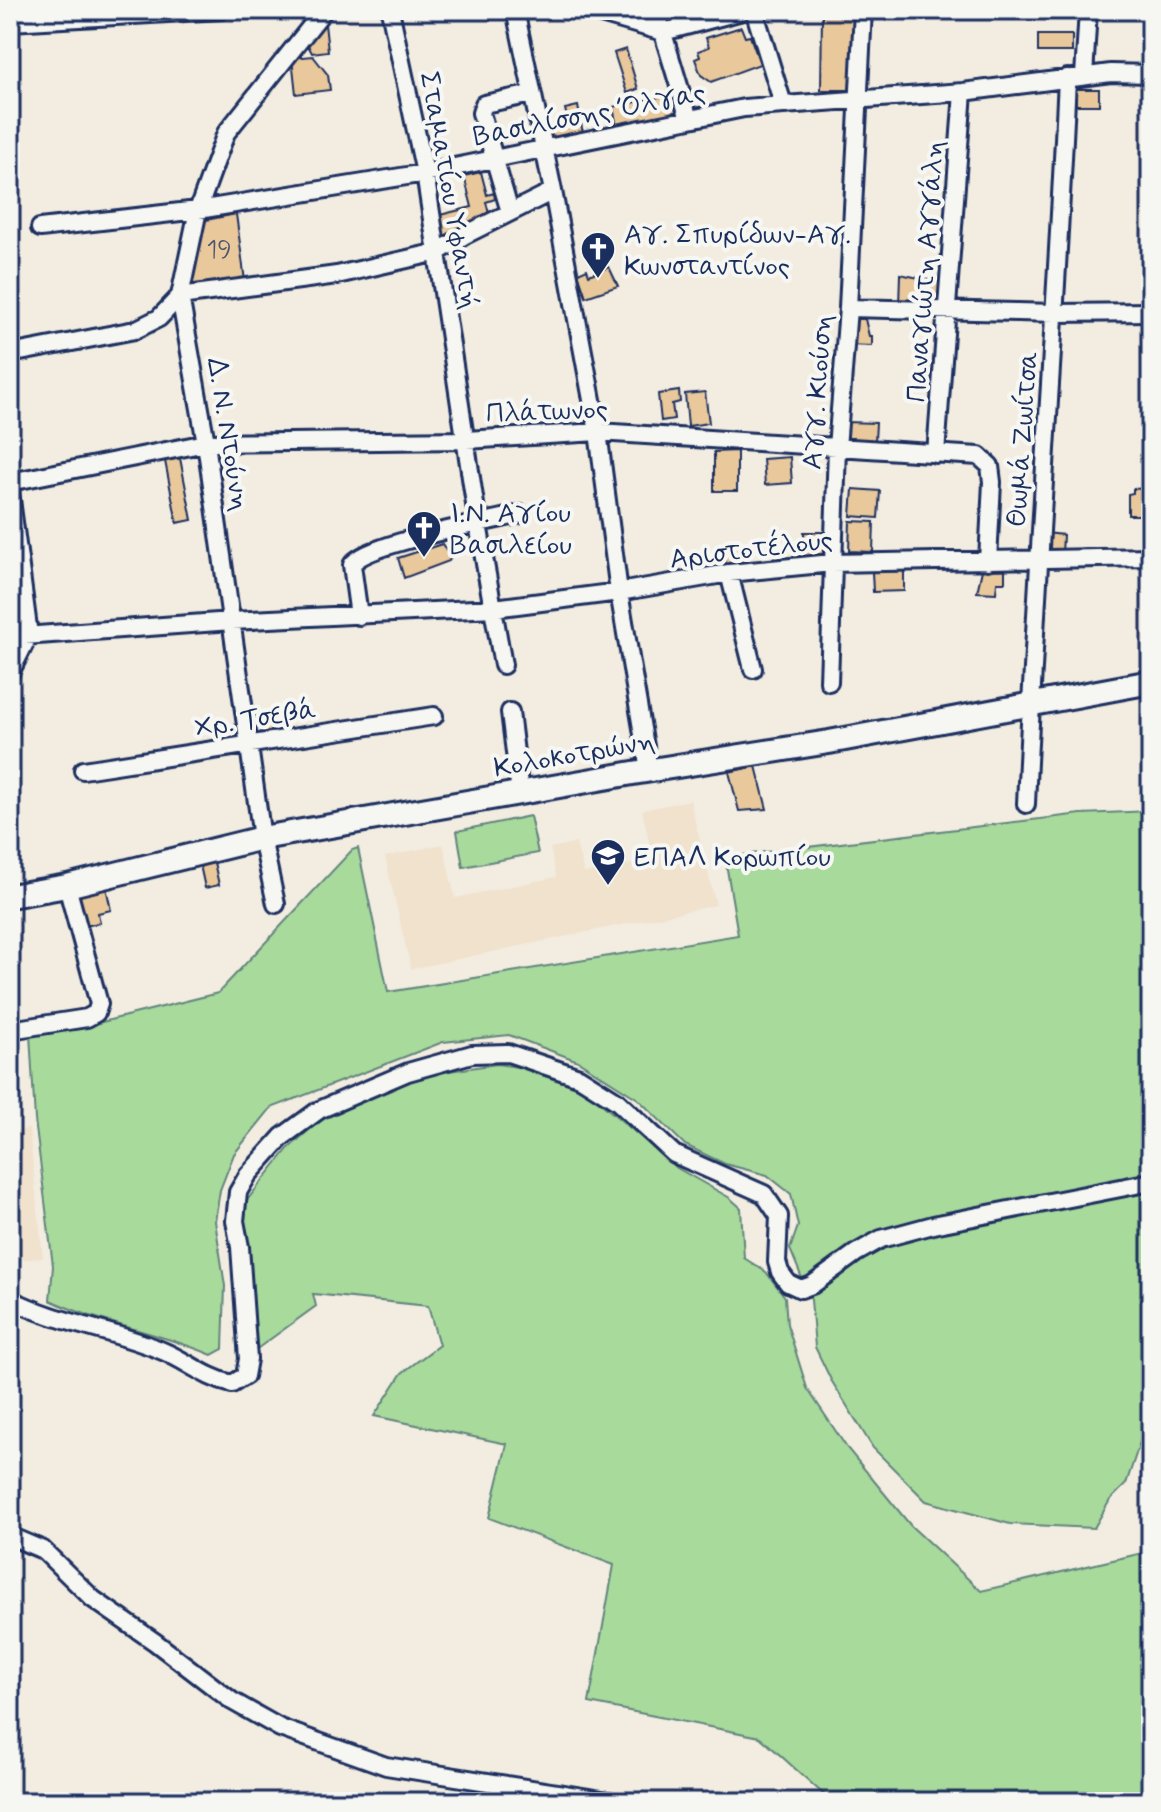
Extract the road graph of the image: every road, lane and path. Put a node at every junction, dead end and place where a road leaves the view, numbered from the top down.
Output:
1 (221, 10) edge
2 (390, 10) edge
3 (515, 10) edge
4 (587, 10) edge
5 (656, 10) edge
6 (754, 10) edge
7 (863, 10) edge
8 (1088, 10) edge
9 (736, 11) edge
10 (118, 13) edge
11 (314, 13) edge
12 (10, 22) edge
13 (663, 32) junction
14 (1151, 74) edge
15 (1075, 77) junction
16 (963, 92) junction
17 (532, 94) junction
18 (858, 101) junction
19 (783, 104) junction
20 (689, 119) junction
21 (544, 147) junction
22 (495, 157) junction
23 (425, 173) junction
24 (553, 191) junction
25 (198, 210) junction
26 (510, 212) junction
27 (40, 228) dead end
28 (438, 252) junction
29 (180, 296) junction
30 (848, 308) junction
31 (948, 310) junction
32 (1151, 312) edge
33 (1056, 313) junction
34 (10, 354) edge
35 (598, 432) junction
36 (466, 440) junction
37 (206, 443) junction
38 (837, 448) junction
39 (936, 454) junction
40 (10, 482) edge
41 (10, 492) edge
42 (521, 514) dead end
43 (478, 524) junction
44 (1151, 557) edge
45 (1038, 559) junction
46 (988, 561) junction
47 (832, 563) junction
48 (729, 573) junction
49 (619, 592) junction
50 (494, 608) junction
51 (359, 616) junction
52 (232, 621) junction
53 (29, 635) junction
54 (10, 637) edge
55 (503, 665) dead end
56 (753, 669) dead end
57 (10, 673) edge
58 (829, 682) dead end
59 (1151, 682) edge
60 (1030, 704) junction
61 (510, 712) dead end
62 (434, 716) dead end
63 (247, 745) junction
64 (83, 770) dead end
65 (649, 770) junction
66 (520, 793) junction
67 (1026, 804) dead end
68 (262, 838) junction
69 (67, 886) junction
70 (10, 896) edge
71 (276, 904) dead end
72 (10, 1030) edge
73 (1151, 1182) edge
74 (10, 1299) edge
75 (10, 1536) edge
76 (615, 1802) edge

1 - 10 street
2 - 23 street, Σταματίου Υφαντή
3 - 17 street
4 - 13 street
5 - 13 street
6 - 19 street
7 - 18 street, Αγγ. Κιούση
8 - 15 street, Θωμά Ζωίτσα
9 - 13 street
10 - 12 street
11 - 25 street, Δ. Ν. Ντούνη
13 - 20 street
14 - 15 street, Βασιλίσσης Όλγας
15 - 16 street, Βασιλίσσης Όλγας
15 - 33 street, Θωμά Ζωίτσα
16 - 18 street, Βασιλίσσης Όλγας
16 - 31 street, Παναγιώτη Αγγάλη
17 - 21 street
17 - 22 street
18 - 19 street, Βασιλίσσης Όλγας
18 - 30 street, Αγγ. Κιούση
19 - 20 street, Βασιλίσσης Όλγας
20 - 21 street, Βασιλίσσης Όλγας
21 - 22 street, Βασιλίσσης Όλγας
21 - 24 street
22 - 23 street, Βασιλίσσης Όλγας
22 - 26 street
23 - 25 street, Βασιλίσσης Όλγας
23 - 28 street, Σταματίου Υφαντή
24 - 26 street
24 - 35 street
25 - 27 street, Βασιλίσσης Όλγας
25 - 29 street, Δ. Ν. Ντούνη
26 - 28 street
28 - 29 street
28 - 36 street, Σταματίου Υφαντή
29 - 34 street
29 - 37 street, Δ. Ν. Ντούνη
30 - 31 street
30 - 38 street, Αγγ. Κιούση
31 - 33 street
31 - 39 street, Παναγιώτη Αγγάλη
32 - 33 street
33 - 45 street, Θωμά Ζωίτσα
35 - 36 street, Πλάτωνος
35 - 38 street, Πλάτωνος
35 - 49 street
36 - 37 street, Πλάτωνος
36 - 43 street, Σταματίου Υφαντή
37 - 40 street, Πλάτωνος
37 - 52 street, Δ. Ν. Ντούνη
38 - 39 street, Πλάτωνος
38 - 47 street, Αγγ. Κιούση
39 - 46 street, Πλάτωνος
41 - 53 street
42 - 43 street
43 - 50 street, Σταματίου Υφαντή
43 - 51 street
44 - 45 street, Αριστοτέλους
45 - 46 street, Αριστοτέλους
45 - 60 street, Θωμά Ζωίτσα
46 - 47 street, Αριστοτέλους
47 - 48 street, Αριστοτέλους
47 - 58 street, Αγγ. Κιούση
48 - 49 street, Αριστοτέλους
48 - 56 street
49 - 50 street, Αριστοτέλους
49 - 65 street
50 - 51 street, Αριστοτέλους
50 - 55 street, Σταματίου Υφαντή
51 - 52 street, Αριστοτέλους
52 - 53 street, Αριστοτέλους
52 - 63 street, Δ. Ν. Ντούνη
53 - 54 street, Αριστοτέλους
53 - 57 street
59 - 60 street, Κολοκοτρώνη
60 - 65 street, Κολοκοτρώνη
60 - 67 street, Θωμά Ζωίτσα
61 - 66 street
62 - 63 street, Χρ. Τσεβά
63 - 64 street, Χρ. Τσεβά
63 - 68 street, Δ. Ν. Ντούνη
65 - 66 street, Κολοκοτρώνη
66 - 68 street, Κολοκοτρώνη
68 - 69 street, Κολοκοτρώνη
68 - 71 street, Δ. Ν. Ντούνη
69 - 70 street, Κολοκοτρώνη
69 - 72 street
73 - 74 street
75 - 76 street

